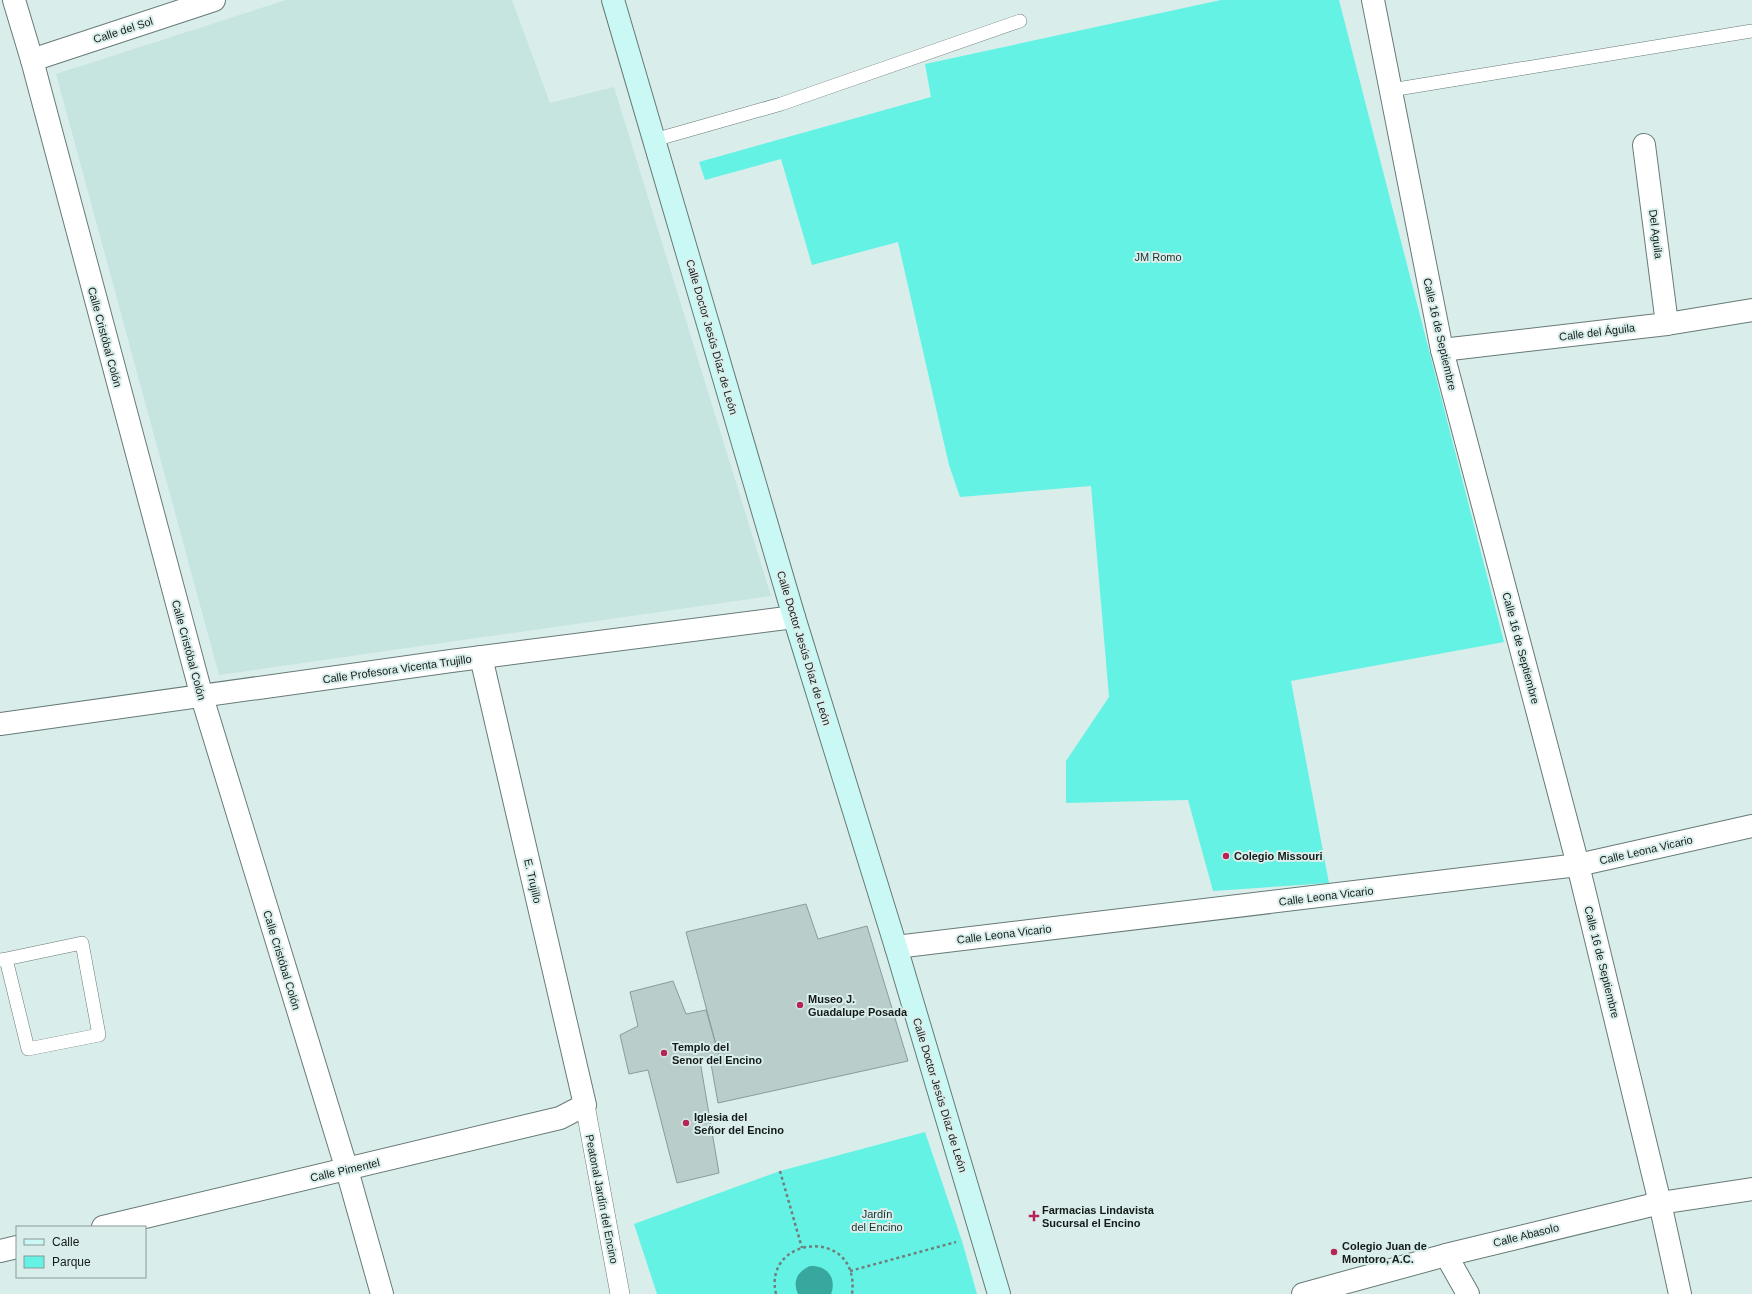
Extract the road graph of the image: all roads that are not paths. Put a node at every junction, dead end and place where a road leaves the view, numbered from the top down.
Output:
1 (14, 0) edge
2 (214, 0) edge
3 (613, 0) edge
4 (1373, 0) edge
5 (1020, 21) dead end
6 (1752, 31) edge
7 (32, 60) junction
8 (1391, 90) junction
9 (654, 140) junction
10 (1644, 145) dead end
11 (1752, 310) edge
12 (1667, 324) junction
13 (1442, 350) junction
14 (794, 617) junction
15 (481, 657) junction
16 (202, 697) junction
17 (0, 724) edge
18 (1752, 826) edge
19 (1578, 866) junction
20 (896, 947) junction
21 (3, 959) edge
22 (585, 1105) junction
23 (347, 1170) junction
24 (1752, 1189) edge
25 (1660, 1203) junction
26 (107, 1226) edge
27 (16, 1247) edge
28 (0, 1251) edge
29 (1446, 1255) junction
30 (382, 1294) edge
31 (620, 1294) edge
32 (1000, 1294) edge
33 (1303, 1294) edge
34 (1468, 1294) edge
35 (1680, 1294) edge

1 - 7 street, Calle Cristóbal Colón
2 - 7 street, Calle del Sol
3 - 9 main road, Calle Doctor Jesús Díaz de León
4 - 8 street, Calle 16 de Septiembre
5 - 9 lane
6 - 8 lane
7 - 16 street, Calle Cristóbal Colón
8 - 13 street, Calle 16 de Septiembre
9 - 14 main road, Calle Doctor Jesús Díaz de León
10 - 12 street, Del Aguila
11 - 12 street, Calle del Águila
12 - 13 street, Calle del Águila
13 - 19 street, Calle 16 de Septiembre
14 - 15 street, Calle Profesora Vicenta Trujillo
14 - 20 main road, Calle Doctor Jesús Díaz de León
15 - 16 street, Calle Profesora Vicenta Trujillo
15 - 22 street, E. Trujillo
16 - 17 street, Calle Profesora Vicenta Trujillo
16 - 23 street, Calle Cristóbal Colón
18 - 19 street, Calle Leona Vicario
19 - 20 street, Calle Leona Vicario
19 - 25 street, Calle 16 de Septiembre
20 - 32 main road, Calle Doctor Jesús Díaz de León
21 - 21 lane
22 - 23 street, Calle Pimentel
22 - 31 street, Peatonal Jardín del Encino
23 - 26 street, Calle Pimentel
23 - 30 street, Calle Cristóbal Colón
24 - 25 street, Calle Abasolo
25 - 29 street, Calle Abasolo
25 - 35 street, Calle 16 de Septiembre
27 - 28 street
29 - 33 street, Calle Abasolo
29 - 34 street

